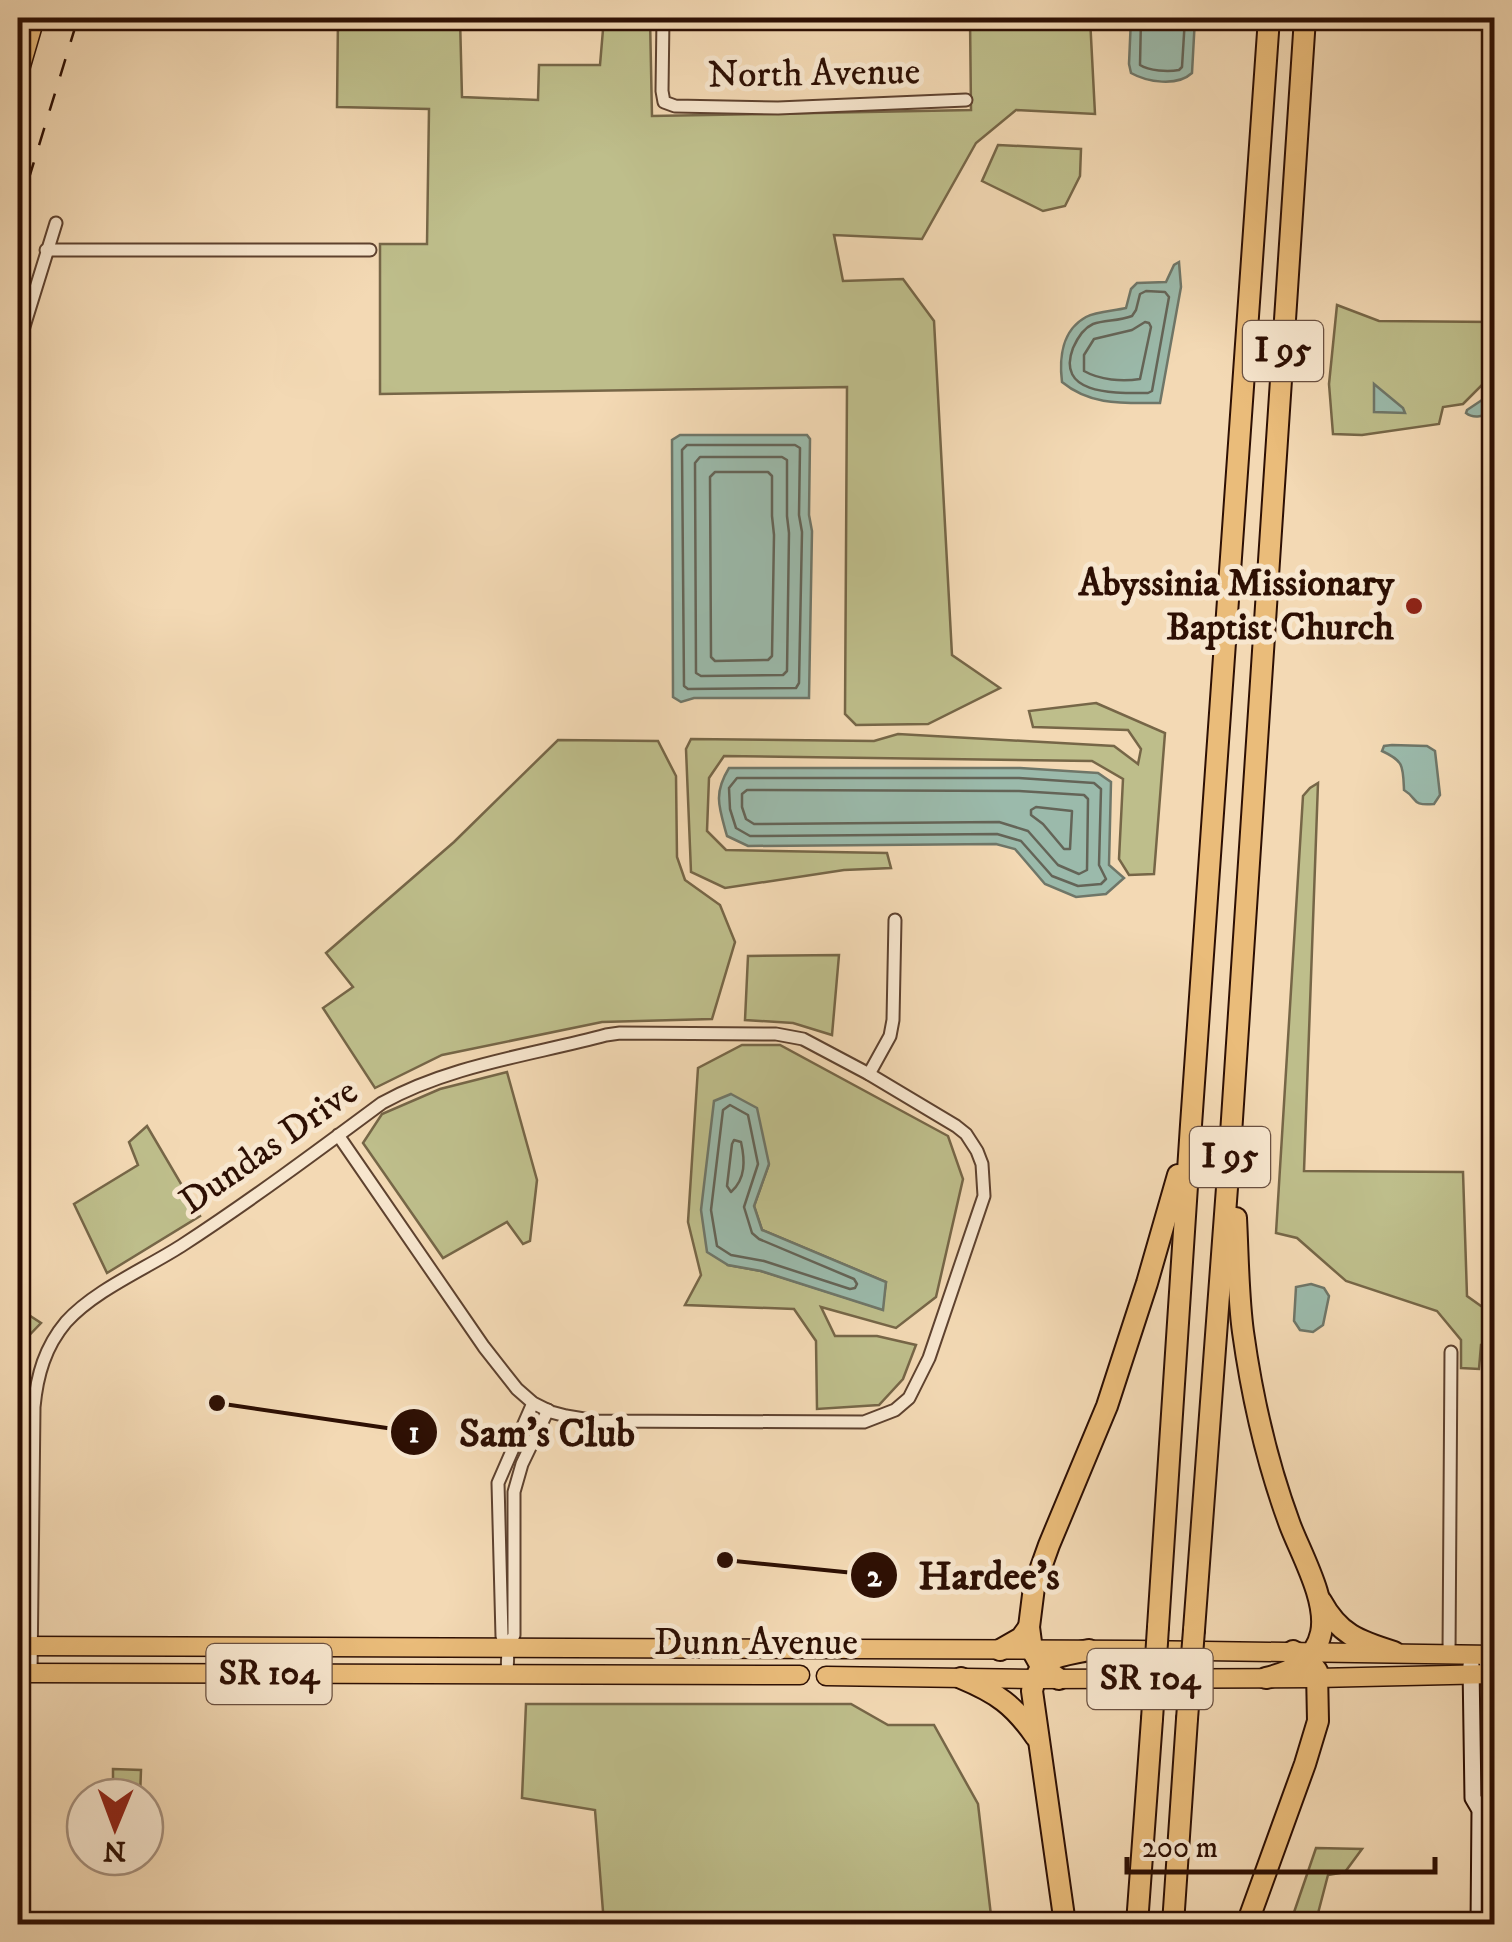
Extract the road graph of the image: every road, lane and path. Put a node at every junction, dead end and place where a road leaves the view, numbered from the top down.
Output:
1 (36, 18) edge
2 (663, 18) edge
3 (1268, 18) edge
4 (1305, 18) edge
5 (18, 76) edge
6 (966, 100) dead end
7 (56, 223) dead end
8 (46, 250) junction
9 (370, 250) dead end
10 (18, 346) edge
11 (895, 920) dead end
12 (870, 1074) junction
13 (1191, 1124) junction
14 (1232, 1134) junction
15 (338, 1135) junction
16 (1452, 1352) dead end
17 (534, 1402) junction
18 (548, 1410) junction
19 (1317, 1594) junction
20 (1028, 1627) junction
21 (24, 1646) edge
22 (508, 1647) junction
23 (801, 1649) junction
24 (1000, 1650) junction
25 (1089, 1650) joint
26 (1394, 1652) junction
27 (1449, 1655) junction
28 (1308, 1660) junction
29 (1036, 1665) junction
30 (1484, 1665) edge
31 (24, 1674) edge
32 (507, 1675) junction
33 (800, 1675) junction
34 (826, 1676) joint
35 (961, 1678) junction
36 (1266, 1678) joint
37 (1059, 1679) joint
38 (1040, 1742) junction
39 (1065, 1924) edge
40 (1136, 1924) edge
41 (1173, 1924) edge
42 (1247, 1924) edge
43 (1479, 1924) edge

1 - 5 main road
2 - 6 street, North Avenue
3 - 13 highway, I 95
4 - 14 highway, I 95
7 - 8 street
8 - 9 street
8 - 10 street
11 - 12 street
12 - 15 street, Dundas Drive
12 - 18 street, Dundas Drive
13 - 20 highway
13 - 40 highway, I 95, bridge
14 - 19 highway
14 - 41 highway, I 95, bridge
15 - 17 street
15 - 21 street, Dundas Drive
16 - 27 street
17 - 18 street
17 - 22 street
18 - 22 street
19 - 26 highway
19 - 28 highway
20 - 24 highway
20 - 29 highway
21 - 22 main road, Dunn Avenue / SR 104
21 - 31 street, Dundas Drive
22 - 23 main road, Dunn Avenue / SR 104
22 - 32 street
23 - 24 main road, Dunn Avenue / SR 104
23 - 33 street
24 - 29 main road, Dunn Avenue / SR 104
25 - 28 main road, SR 104
25 - 29 highway
26 - 27 main road, SR 104
26 - 28 main road, SR 104
27 - 30 main road, SR 104
28 - 30 main road, SR 104
28 - 36 highway
28 - 42 highway
29 - 35 main road, Dunn Avenue / SR 104
29 - 37 highway
29 - 38 highway
30 - 43 street
31 - 32 main road, Dunn Avenue / SR 104
32 - 33 main road, Dunn Avenue / SR 104
33 - 34 street, Dunn Avenue / SR 104
34 - 35 main road, Dunn Avenue / SR 104
35 - 38 highway
36 - 37 main road, SR 104
38 - 39 highway

